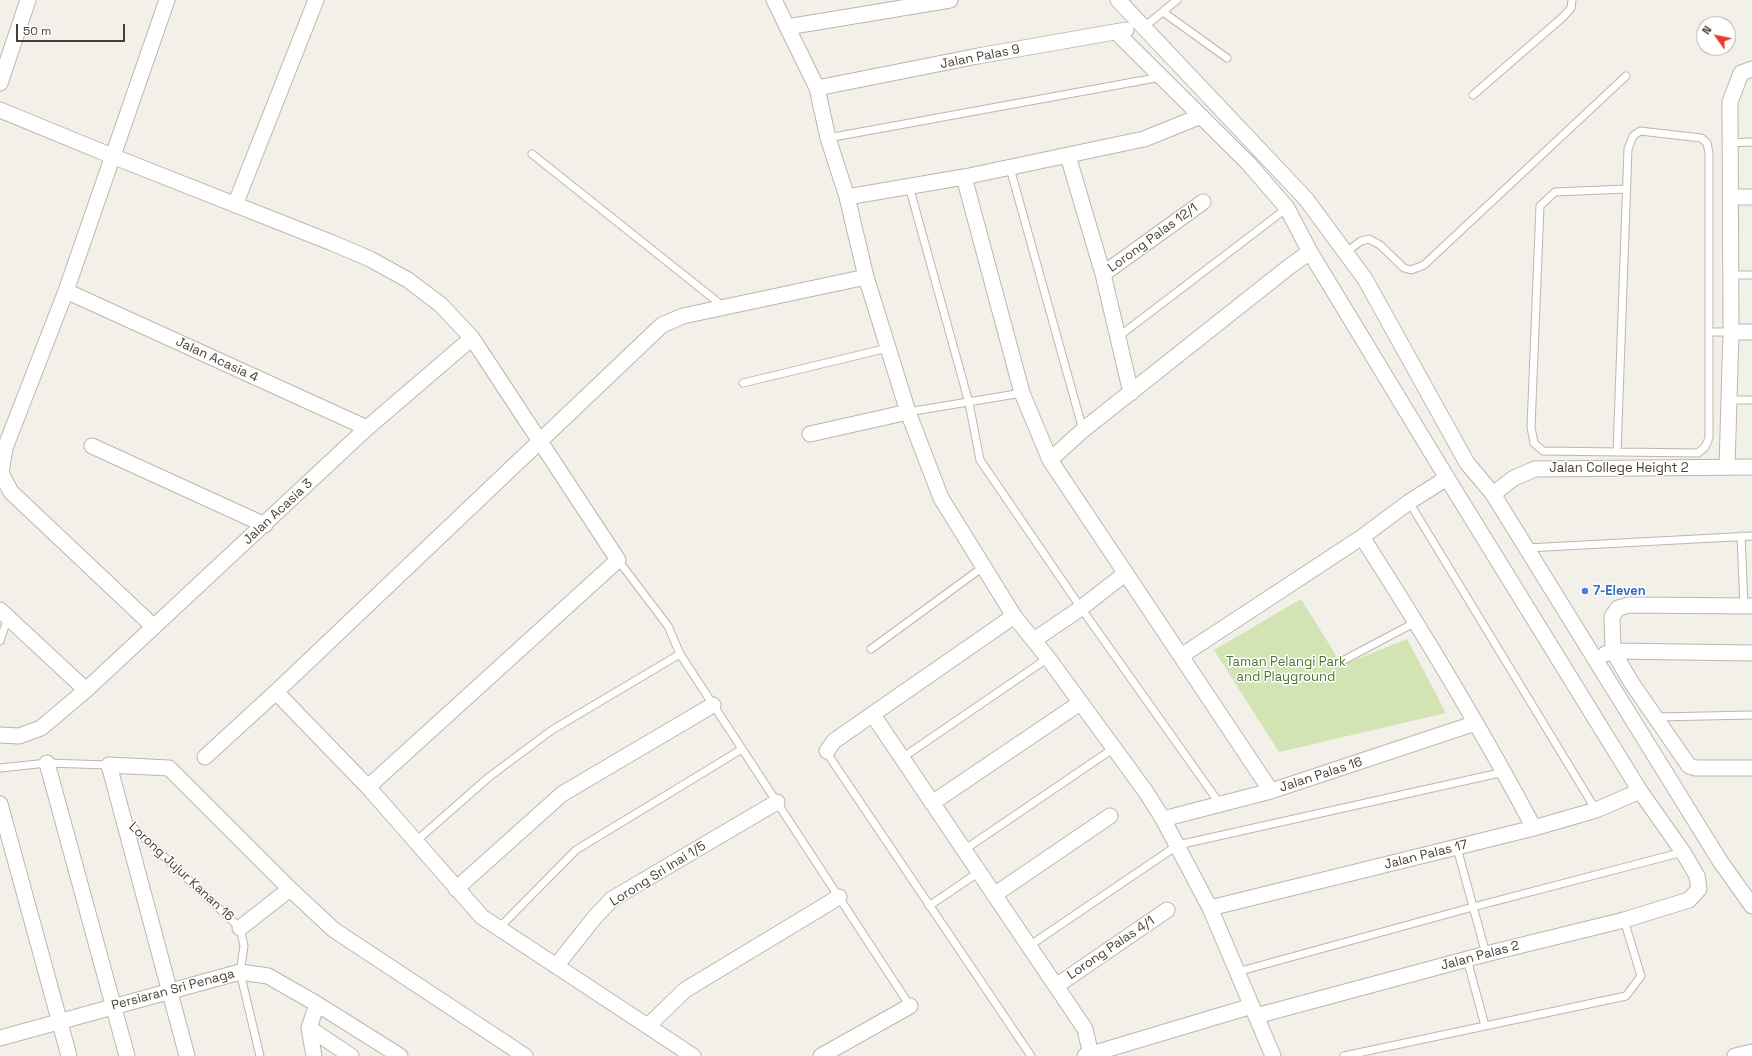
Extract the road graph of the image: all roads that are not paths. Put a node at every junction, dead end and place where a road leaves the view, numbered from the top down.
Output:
1 (28, 0) edge
2 (167, 0) edge
3 (316, 0) edge
4 (774, 0) edge
5 (950, 0) edge
6 (1118, 0) edge
7 (1176, 0) edge
8 (1572, 0) edge
9 (1163, 12) junction
10 (787, 27) junction
11 (1143, 28) junction
12 (1116, 32) junction
13 (1227, 58) dead end
14 (1747, 71) edge
15 (1626, 76) dead end
16 (1163, 77) junction
17 (0, 83) edge
18 (817, 88) junction
19 (1472, 95) dead end
20 (0, 110) edge
21 (1201, 116) junction
22 (828, 138) junction
23 (1752, 142) edge
24 (1730, 143) junction
25 (532, 154) dead end
26 (112, 156) junction
27 (1068, 156) junction
28 (1010, 168) junction
29 (964, 177) junction
30 (909, 186) junction
31 (1626, 189) junction
32 (847, 197) junction
33 (1731, 197) junction
34 (1752, 197) edge
35 (1202, 202) dead end
36 (235, 206) junction
37 (1287, 208) junction
38 (1310, 252) junction
39 (1346, 252) junction
40 (1103, 274) junction
41 (1752, 275) edge
42 (1731, 276) junction
43 (866, 277) junction
44 (66, 291) junction
45 (724, 307) junction
46 (1709, 332) junction
47 (1731, 332) junction
48 (1752, 332) edge
49 (1118, 337) junction
50 (472, 338) junction
51 (888, 348) junction
52 (743, 383) dead end
53 (1131, 393) junction
54 (1022, 394) junction
55 (1730, 400) junction
56 (1752, 400) edge
57 (969, 403) junction
58 (908, 412) junction
59 (367, 428) junction
60 (1083, 430) junction
61 (810, 434) dead end
62 (541, 441) junction
63 (92, 446) dead end
64 (1617, 452) junction
65 (1050, 460) junction
66 (1727, 467) junction
67 (1752, 467) edge
68 (1447, 478) junction
69 (1493, 494) junction
70 (1409, 502) junction
71 (265, 525) junction
72 (1741, 536) junction
73 (1752, 536) edge
74 (1362, 537) junction
75 (1526, 548) junction
76 (618, 560) junction
77 (983, 567) junction
78 (1126, 573) junction
79 (1748, 606) edge
80 (1081, 608) junction
81 (4, 613) edge
82 (1014, 616) junction
83 (1416, 622) junction
84 (154, 627) junction
85 (1034, 640) junction
86 (0, 641) edge
87 (871, 649) dead end
88 (1612, 651) junction
89 (1752, 653) edge
90 (680, 654) junction
91 (1181, 656) junction
92 (1048, 658) junction
93 (1594, 658) junction
94 (1344, 660) dead end
95 (86, 690) junction
96 (276, 692) junction
97 (1080, 703) junction
98 (713, 705) junction
99 (873, 715) junction
100 (1752, 715) edge
101 (1657, 717) junction
102 (1476, 724) junction
103 (0, 735) edge
104 (1114, 748) junction
105 (742, 749) junction
106 (827, 751) joint
107 (205, 757) dead end
108 (902, 758) junction
109 (47, 763) junction
110 (109, 765) junction
111 (0, 768) edge
112 (1752, 768) edge
113 (1504, 772) junction
114 (368, 787) junction
115 (1272, 791) junction
116 (1640, 791) junction
117 (777, 802) junction
118 (932, 803) junction
119 (0, 804) edge
120 (1220, 804) junction
121 (1596, 810) junction
122 (1110, 816) dead end
123 (123, 818) junction
124 (1163, 819) junction
125 (1534, 828) junction
126 (415, 842) junction
127 (1178, 845) junction
128 (1457, 848) junction
129 (964, 850) junction
130 (1683, 852) junction
131 (979, 872) junction
132 (290, 889) junction
133 (456, 889) junction
134 (994, 895) junction
135 (839, 897) junction
136 (929, 906) junction
137 (1752, 906) edge
138 (1473, 907) junction
139 (1210, 908) junction
140 (1167, 910) dead end
141 (1624, 920) junction
142 (240, 928) junction
143 (499, 928) junction
144 (1029, 946) junction
145 (1486, 954) junction
146 (1467, 959) junction
147 (556, 966) junction
148 (240, 972) junction
149 (1237, 972) junction
150 (1056, 986) junction
151 (170, 991) junction
152 (317, 1004) junction
153 (114, 1006) junction
154 (910, 1006) joint
155 (1254, 1011) junction
156 (60, 1021) junction
157 (648, 1026) junction
158 (1484, 1026) junction
159 (309, 1028) junction
160 (0, 1038) edge
161 (1752, 1052) edge
162 (1088, 1055) edge
163 (69, 1056) edge
164 (127, 1056) edge
165 (188, 1056) edge
166 (260, 1056) edge
167 (314, 1056) edge
168 (351, 1056) edge
169 (400, 1056) edge
170 (525, 1056) edge
171 (693, 1056) edge
172 (821, 1056) edge
173 (1031, 1056) edge
174 (1273, 1056) edge
175 (1344, 1056) edge
176 (1736, 1056) edge

1 - 17 street
2 - 26 street
3 - 36 street
4 - 10 street
5 - 10 street
6 - 11 street
7 - 9 lane
8 - 19 lane
9 - 11 lane
9 - 13 lane
10 - 18 street
11 - 12 street, Jalan Palas 9
11 - 39 street
12 - 16 street
12 - 18 street, Jalan Palas 9
14 - 24 street
15 - 39 lane
16 - 21 street
16 - 22 lane
18 - 22 street
20 - 26 street
21 - 27 street
21 - 37 street
22 - 32 street
23 - 24 lane
24 - 33 street
25 - 45 lane
26 - 36 street
26 - 44 street
27 - 28 street
27 - 40 street
28 - 29 street
28 - 60 lane
29 - 30 street
29 - 54 street
30 - 32 street
30 - 57 lane
31 - 46 lane
31 - 64 lane
31 - 64 lane
32 - 43 street
33 - 34 street
33 - 42 street
35 - 40 street, Lorong Palas 12/1
36 - 50 street
37 - 38 street
37 - 49 lane
38 - 53 street
38 - 68 street
39 - 69 street
40 - 49 street
41 - 42 lane
42 - 47 street
43 - 45 street
43 - 51 street
44 - 59 street, Jalan Acasia 4
44 - 84 street
45 - 62 street
46 - 47 lane
46 - 64 lane
47 - 48 street
47 - 55 street
49 - 53 street
50 - 59 street, Jalan Acasia 3
50 - 62 street
51 - 52 lane
51 - 58 street
53 - 60 street
54 - 57 lane
54 - 65 street
55 - 56 lane
55 - 66 street
57 - 58 lane
57 - 80 lane
58 - 61 street
58 - 77 street
59 - 71 street, Jalan Acasia 3
60 - 65 street
62 - 76 street
62 - 96 street
63 - 71 street
65 - 78 street
66 - 67 street, Jalan College Height 2
66 - 69 street, Jalan College Height 2
68 - 70 street
68 - 116 street
69 - 75 street
70 - 74 street
70 - 121 lane
71 - 84 street, Jalan Acasia 3
72 - 73 lane
72 - 75 lane
72 - 79 lane
74 - 83 street
74 - 91 street
75 - 93 street
76 - 90 lane
76 - 114 street
77 - 82 street
77 - 87 lane
78 - 80 street
78 - 91 street
79 - 88 street
80 - 85 street
80 - 120 lane
81 - 86 lane
81 - 95 street
82 - 85 street
82 - 99 street
83 - 94 lane
83 - 102 street
84 - 95 street, Jalan Acasia 3
85 - 92 street
88 - 89 street
88 - 93 street
88 - 101 street
90 - 98 lane
90 - 126 lane
91 - 115 street
92 - 97 street
92 - 108 lane
93 - 137 street
95 - 103 street, Jalan Acasia 3
96 - 107 street
96 - 114 street
97 - 104 street
97 - 118 street
98 - 105 lane
98 - 133 street
99 - 106 street
99 - 108 street
100 - 101 lane
101 - 112 street
102 - 113 street
102 - 115 street, Jalan Palas 16
104 - 124 street
104 - 129 lane
105 - 117 lane
105 - 143 lane
106 - 136 lane
108 - 118 street
109 - 110 lane
109 - 111 lane
109 - 153 street
110 - 123 street
110 - 132 street
113 - 125 street
113 - 127 lane
114 - 126 street
115 - 120 street, Jalan Palas 16
116 - 121 street, Jalan Palas 17
116 - 130 street
117 - 135 lane
117 - 147 street, Lorong Sri Inai 1/5
118 - 129 street
119 - 156 street
120 - 124 street, Jalan Palas 16
121 - 125 street, Jalan Palas 17
122 - 134 street
123 - 142 lane, Lorong Jujur Kanan 16
123 - 151 street
124 - 127 street
125 - 128 street, Jalan Palas 17
126 - 133 street
127 - 139 street
127 - 144 lane
128 - 138 lane
128 - 139 street, Jalan Palas 17
129 - 131 street
130 - 138 lane
130 - 141 street, Jalan Palas 2
131 - 134 street
131 - 136 lane
132 - 142 street
132 - 170 street
133 - 143 street
134 - 144 street
135 - 154 lane
135 - 157 street
136 - 173 lane
138 - 145 lane
138 - 149 lane
139 - 149 street
140 - 150 street, Lorong Palas 4/1
141 - 145 street, Jalan Palas 2
141 - 158 lane
142 - 148 lane, Lorong Jujur Kanan 16
143 - 147 street
144 - 150 street
145 - 146 street, Jalan Palas 2
146 - 155 street, Jalan Palas 2
146 - 158 lane
147 - 157 street
148 - 151 street, Persiaran Sri Penaga
148 - 152 street, Persiaran Sri Penaga
148 - 166 lane
149 - 155 street
150 - 162 street
151 - 153 street, Persiaran Sri Penaga
151 - 165 street
152 - 159 street
152 - 169 street, Persiaran Sri Penaga
153 - 156 street, Persiaran Sri Penaga
153 - 164 street
154 - 172 street
155 - 162 street, Jalan Palas 2
155 - 174 street
156 - 160 street, Persiaran Sri Penaga
156 - 163 street
157 - 171 street
158 - 175 lane
159 - 167 street
159 - 168 street
161 - 176 street

